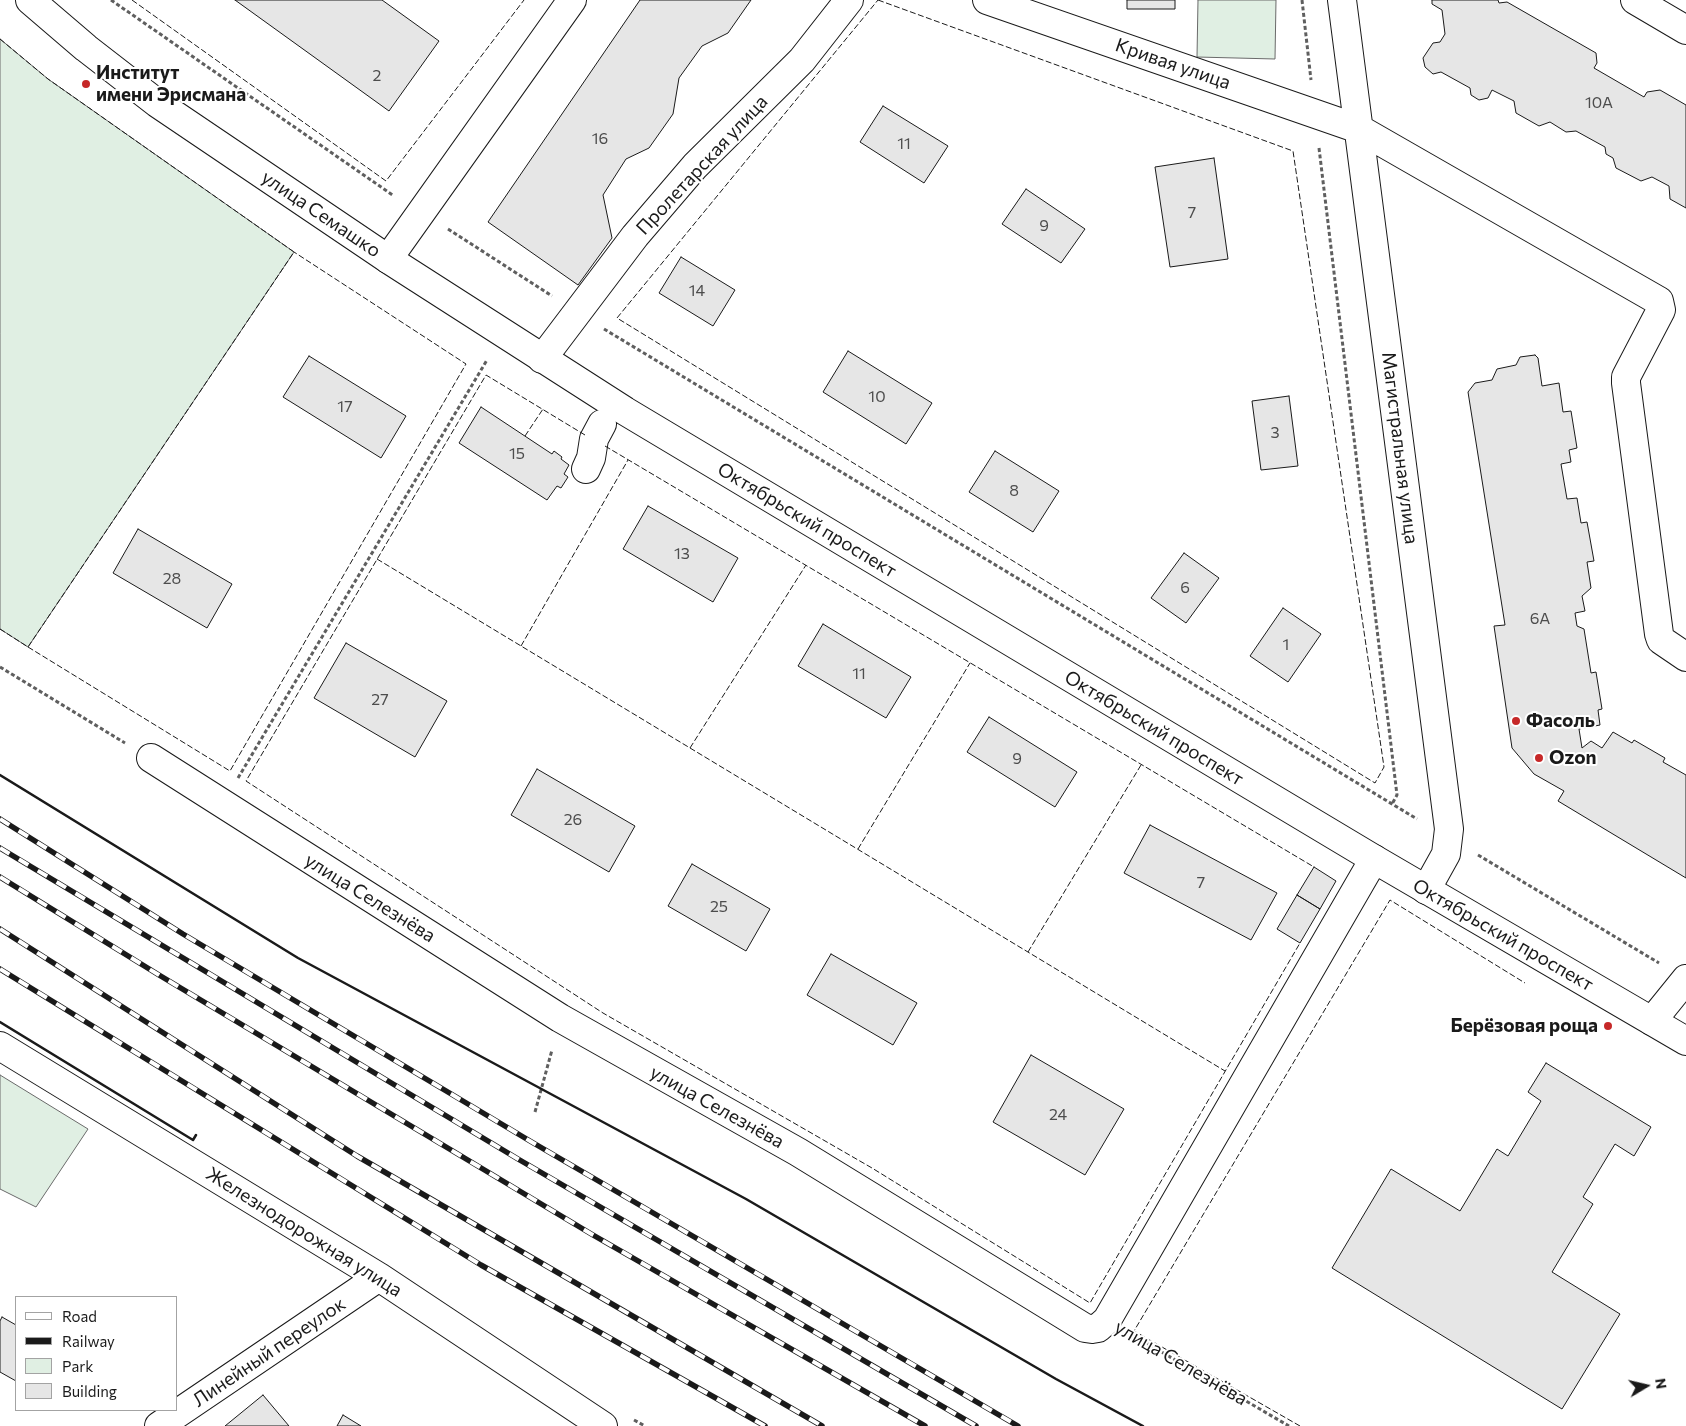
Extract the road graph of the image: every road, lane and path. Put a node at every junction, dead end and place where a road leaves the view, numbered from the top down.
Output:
1 (30, 0) edge
2 (111, 0) edge
3 (572, 0) edge
4 (849, 0) edge
5 (986, 0) edge
6 (1302, 0) edge
7 (1342, 0) edge
8 (1635, 0) edge
9 (1686, 30) edge
10 (1315, 113) junction
11 (1360, 129) junction
12 (421, 211) junction
13 (388, 259) junction
14 (577, 312) junction
15 (490, 356) dead end
16 (542, 359) junction
17 (614, 417) junction
18 (586, 469) dead end
19 (1686, 657) edge
20 (151, 758) dead end
21 (234, 785) dead end
22 (1392, 804) junction
23 (1449, 838) junction
24 (1374, 860) junction
25 (1426, 890) junction
26 (1677, 973) edge
27 (560, 1018) junction
28 (1652, 1021) junction
29 (1686, 1041) edge
30 (0, 1046) edge
31 (535, 1112) dead end
32 (379, 1277) junction
33 (1107, 1320) junction
34 (159, 1426) edge
35 (603, 1426) edge
36 (1289, 1426) edge

1 - 13 street, улица Семашко
2 - 12 path
3 - 12 street
4 - 14 street, Пролетарская улица
5 - 10 street, Кривая улица
6 - 10 path
7 - 11 street, Магистральная улица
8 - 9 street
10 - 11 street, Кривая улица
10 - 22 path
11 - 19 street, Кривая улица
11 - 23 street, Магистральная улица
12 - 13 street
12 - 14 path
13 - 16 street, улица Семашко
14 - 16 street, Пролетарская улица
14 - 22 path
15 - 21 path
16 - 17 street, улица Семашко
17 - 18 street
17 - 24 street, Октябрьский проспект
20 - 27 street, улица Селезнёва
22 - 23 path
23 - 25 street, Магистральная улица
23 - 26 path
24 - 25 street, Октябрьский проспект
24 - 33 street
25 - 28 street, Октябрьский проспект
26 - 28 street
27 - 31 path
27 - 33 street, улица Селезнёва
28 - 29 street, Октябрьский проспект
30 - 32 street, Железнодорожная улица
32 - 34 street, Линейный переулок
32 - 35 street, Железнодорожная улица
33 - 36 path, улица Селезнёва

